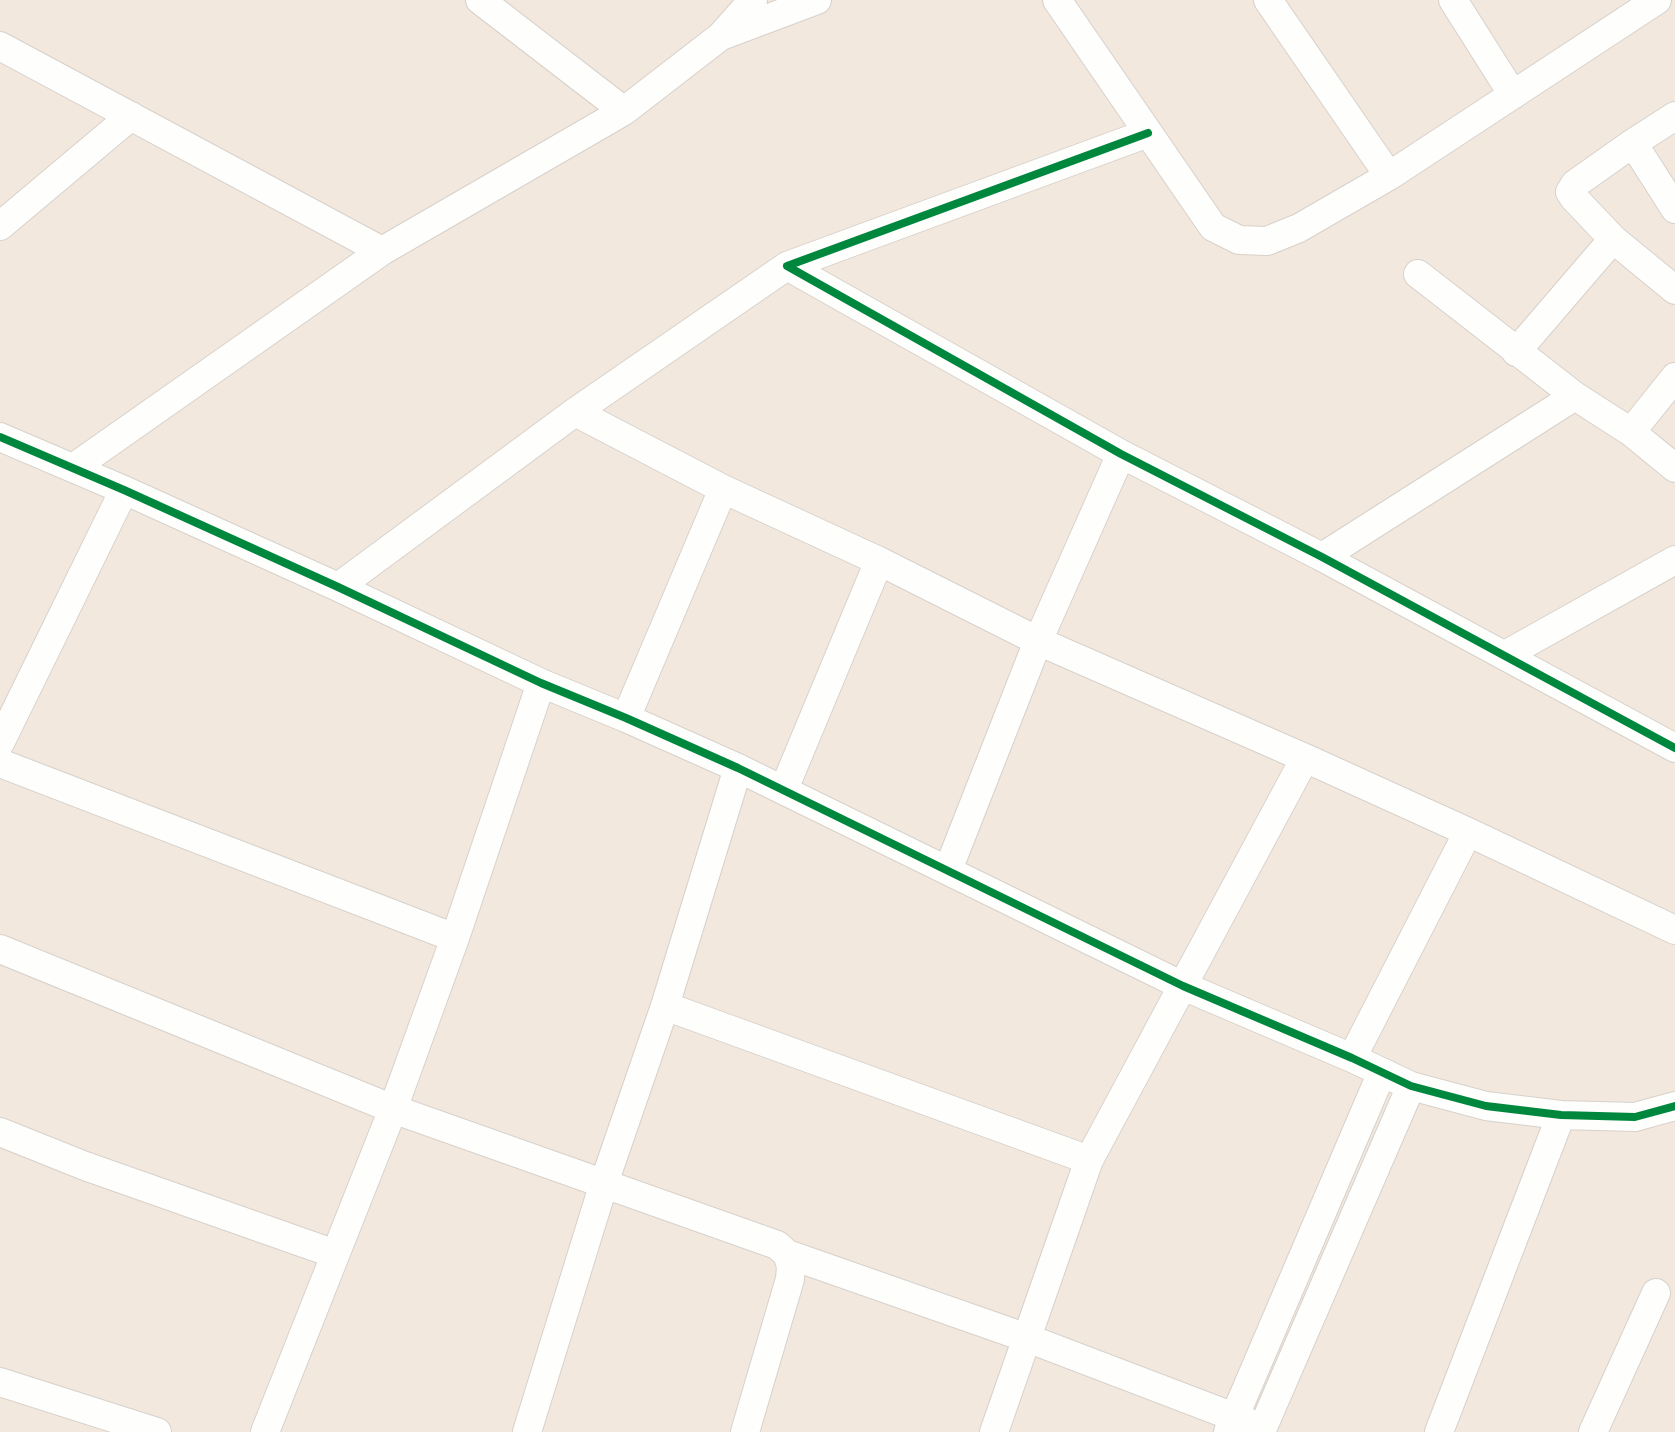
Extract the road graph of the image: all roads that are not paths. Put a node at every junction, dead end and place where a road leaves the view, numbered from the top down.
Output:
1 (480, 0) edge
2 (753, 0) edge
3 (817, 0) edge
4 (1057, 0) edge
5 (1268, 0) edge
6 (1453, 0) edge
7 (1652, 1) edge
8 (721, 36) junction
9 (0, 46) edge
10 (1514, 95) junction
11 (624, 111) junction
12 (131, 116) junction
13 (1675, 116) edge
14 (1148, 133) junction
15 (1633, 143) junction
16 (1389, 176) junction
17 (1675, 209) edge
18 (0, 226) edge
19 (1613, 239) junction
20 (382, 252) junction
21 (787, 266) junction
22 (1418, 274) dead end
23 (1675, 290) edge
24 (1516, 352) junction
25 (1675, 377) edge
26 (1575, 396) junction
27 (575, 412) junction
28 (1631, 432) junction
29 (0, 438) edge
30 (1121, 454) junction
31 (73, 468) junction
32 (1675, 468) edge
33 (723, 489) junction
34 (124, 490) junction
35 (1322, 556) junction
36 (1675, 560) edge
37 (879, 561) junction
38 (338, 587) junction
39 (1038, 641) junction
40 (1505, 655) junction
41 (541, 683) junction
42 (626, 718) junction
43 (0, 743) edge
44 (1675, 748) edge
45 (1305, 758) junction
46 (0, 763) edge
47 (738, 768) junction
48 (784, 789) junction
49 (1468, 832) junction
50 (948, 870) junction
51 (1675, 930) edge
52 (455, 938) junction
53 (0, 949) edge
54 (1183, 986) junction
55 (665, 1006) junction
56 (1352, 1058) junction
57 (1382, 1072) junction
58 (1411, 1086) junction
59 (1675, 1106) edge
60 (393, 1109) junction
61 (1561, 1115) junction
62 (0, 1132) edge
63 (1089, 1160) junction
64 (604, 1183) junction
65 (335, 1254) junction
66 (786, 1254) junction
67 (1656, 1293) dead end
68 (1028, 1338) junction
69 (0, 1382) edge
70 (1231, 1424) edge
71 (1262, 1430) edge
72 (157, 1432) edge
73 (265, 1432) edge
74 (527, 1432) edge
75 (745, 1432) edge
76 (994, 1432) edge
77 (1439, 1432) edge
78 (1594, 1432) edge

1 - 11 street
2 - 8 street
3 - 8 street
4 - 14 street
5 - 16 street
6 - 10 street
7 - 10 street
8 - 11 street
9 - 12 street
10 - 16 street
11 - 20 street
12 - 18 street
12 - 20 street
13 - 15 street
14 - 16 street
14 - 21 street
15 - 17 street
15 - 19 street
19 - 23 street
19 - 24 street
20 - 31 street
21 - 27 street
21 - 30 street
22 - 24 street
24 - 26 street
25 - 28 street
26 - 28 street
26 - 35 street
27 - 33 street
27 - 38 street
28 - 32 street
29 - 31 street
30 - 35 street
30 - 39 street
31 - 34 street
33 - 37 street
33 - 42 street
34 - 38 street
34 - 43 street
35 - 40 street
36 - 40 street
37 - 39 street
37 - 48 street
38 - 41 street
39 - 45 street
39 - 50 street
40 - 44 street
41 - 42 street
41 - 52 street
42 - 47 street
45 - 49 street
45 - 54 street
46 - 52 street
47 - 48 street
47 - 55 street
48 - 50 street
49 - 51 street
49 - 56 street
50 - 54 street
52 - 60 street
53 - 60 street
54 - 56 street
54 - 63 street
55 - 63 street
55 - 64 street
56 - 57 street
57 - 58 street
57 - 70 street
58 - 61 street
58 - 71 street
59 - 61 street
60 - 64 street
60 - 65 street
61 - 77 street
62 - 65 street
63 - 68 street
64 - 66 street
64 - 74 street
65 - 73 street
66 - 68 street
66 - 75 street
67 - 78 street
68 - 70 street
68 - 76 street
69 - 72 street
70 - 71 street

